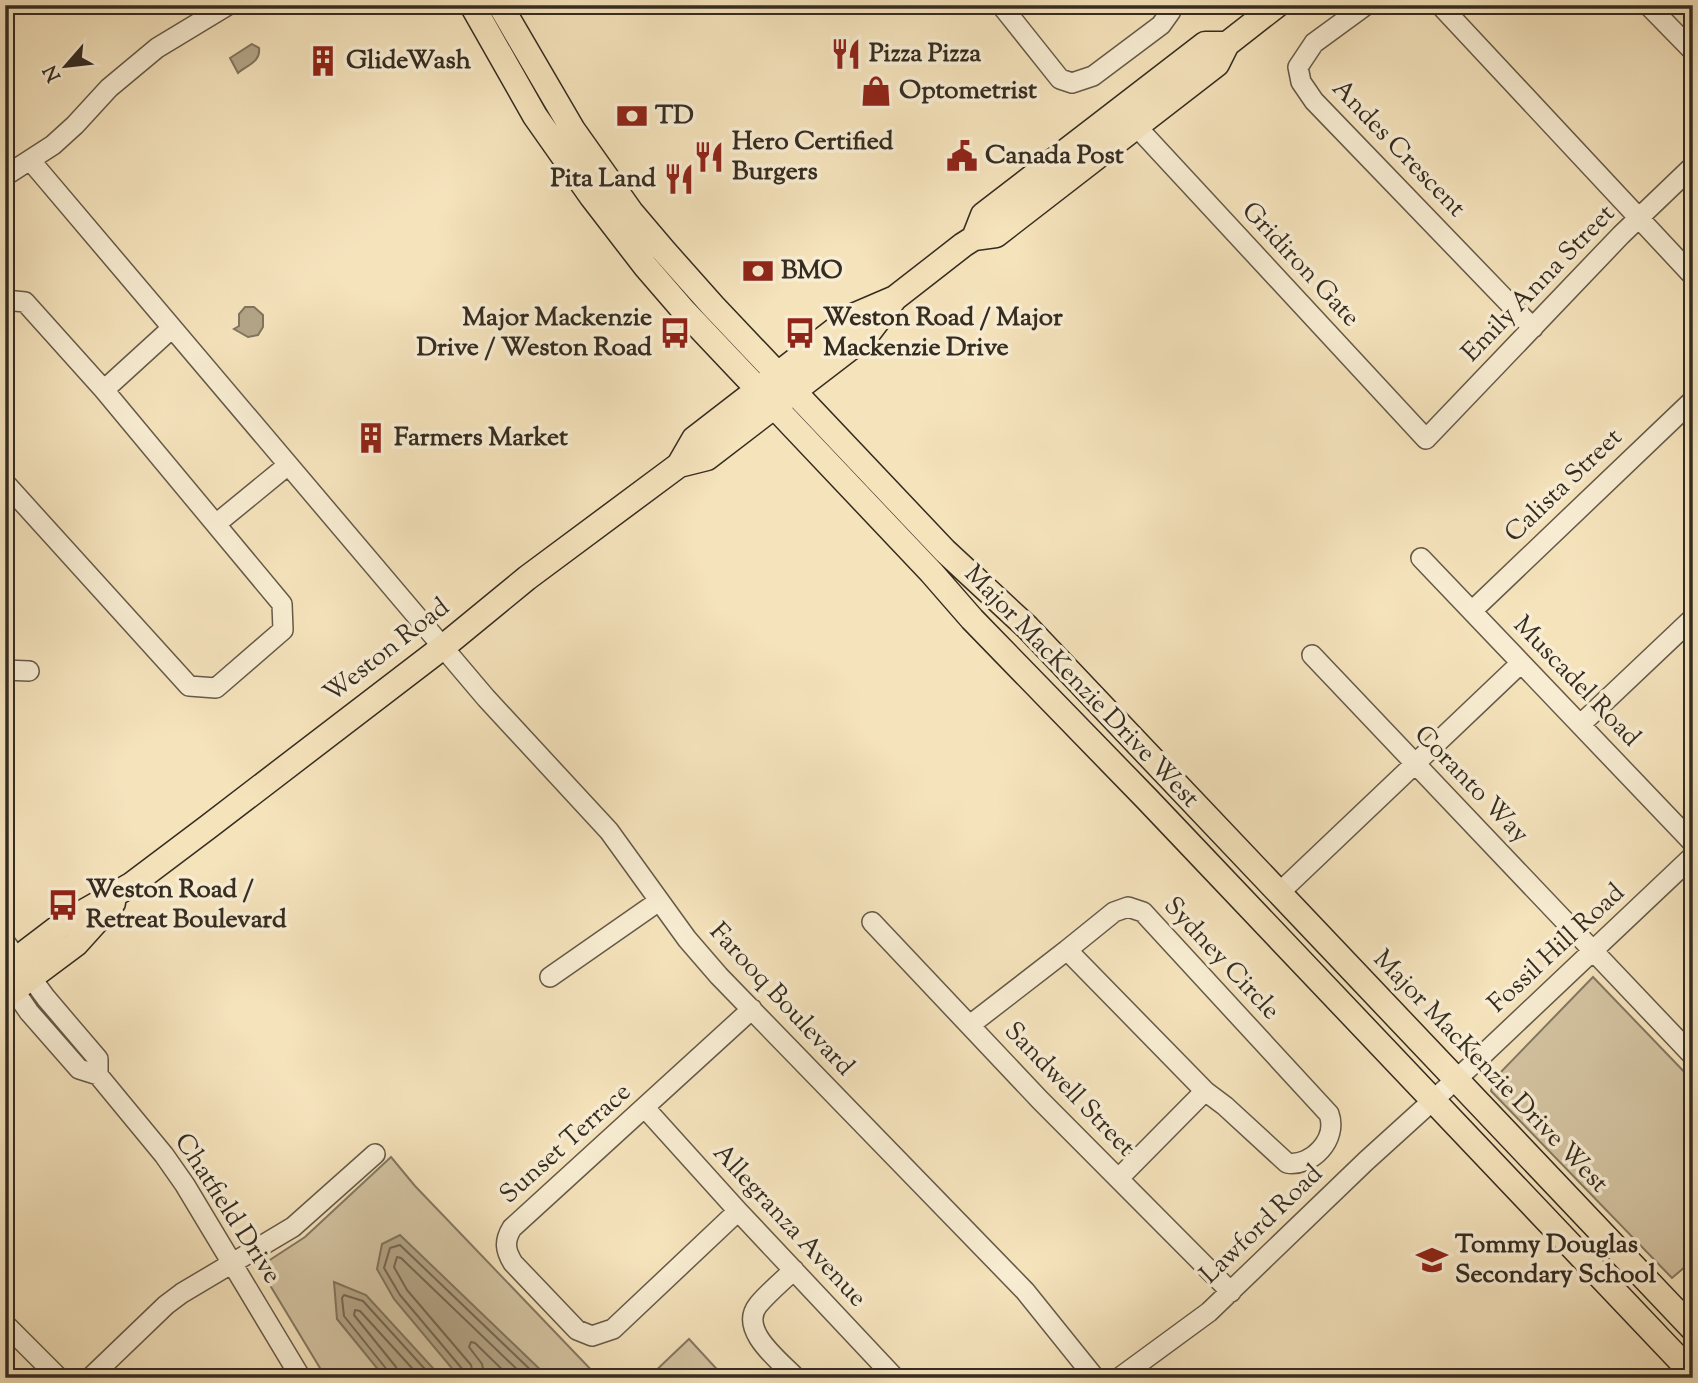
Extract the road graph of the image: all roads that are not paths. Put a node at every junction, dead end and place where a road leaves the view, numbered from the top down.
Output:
1 (228, 5) edge
2 (472, 5) edge
3 (500, 5) edge
4 (1001, 5) edge
5 (1171, 5) edge
6 (1277, 5) edge
7 (1366, 5) edge
8 (1440, 5) edge
9 (1648, 5) edge
10 (1227, 44) junction
11 (1693, 51) edge
12 (1136, 126) junction
13 (30, 160) junction
14 (1693, 166) edge
15 (5, 176) edge
16 (1639, 217) junction
17 (974, 237) junction
18 (1693, 276) edge
19 (5, 300) edge
20 (172, 328) junction
21 (1533, 328) junction
22 (104, 390) junction
23 (775, 390) junction
24 (1693, 400) edge
25 (1426, 439) joint
26 (288, 464) junction
27 (5, 483) edge
28 (216, 524) junction
29 (1421, 558) dead end
30 (1472, 611) junction
31 (1693, 618) edge
32 (443, 647) junction
33 (1312, 655) dead end
34 (1521, 663) junction
35 (5, 670) edge
36 (29, 671) dead end
37 (1581, 724) junction
38 (1415, 764) junction
39 (1693, 843) edge
40 (1693, 856) edge
41 (1287, 885) junction
42 (659, 901) junction
43 (872, 922) dead end
44 (1067, 950) junction
45 (1593, 950) junction
46 (12, 973) edge
47 (550, 977) dead end
48 (752, 1009) junction
49 (970, 1025) junction
50 (1693, 1056) edge
51 (1456, 1079) junction
52 (1205, 1091) junction
53 (1433, 1100) junction
54 (645, 1108) junction
55 (374, 1154) dead end
56 (1119, 1178) junction
57 (738, 1211) junction
58 (232, 1262) junction
59 (794, 1270) junction
60 (1231, 1292) junction
61 (5, 1324) edge
62 (1693, 1329) edge
63 (1693, 1374) edge
64 (59, 1378) edge
65 (90, 1378) edge
66 (301, 1378) edge
67 (796, 1378) edge
68 (895, 1378) edge
69 (1095, 1378) edge
70 (1119, 1378) edge

1 - 13 street
2 - 23 main road, Major MacKenzie Drive West
3 - 23 main road, Major MacKenzie Drive West
4 - 5 street
6 - 10 main road, Weston Road
7 - 21 street, Andes Crescent
8 - 16 street
9 - 11 street
10 - 12 main road, Weston Road
10 - 17 main road, Weston Road
12 - 17 main road, Weston Road
12 - 25 street, Gridiron Gate
13 - 15 street
13 - 20 street, Farooq Boulevard
14 - 16 street, Emily Anna Street
16 - 18 street
16 - 21 street, Emily Anna Street
17 - 23 main road, Weston Road
19 - 22 street
20 - 22 street
20 - 26 street, Farooq Boulevard
21 - 25 street, Emily Anna Street
22 - 28 street
23 - 32 main road, Weston Road
23 - 41 main road, Major MacKenzie Drive West
23 - 53 main road, Major MacKenzie Drive West
24 - 30 street, Calista Street
26 - 28 street
26 - 32 street, Farooq Boulevard
27 - 28 street
29 - 30 street, Muscadel Road
30 - 34 street, Muscadel Road
31 - 37 street
32 - 42 street, Farooq Boulevard
32 - 46 main road, Weston Road
33 - 38 street, Coranto Way
34 - 37 street, Muscadel Road
34 - 38 street
35 - 36 street
37 - 39 street, Muscadel Road
38 - 41 street
38 - 45 street, Coranto Way
40 - 45 street, Fossil Hill Road
41 - 51 main road, Major MacKenzie Drive West
42 - 47 street
42 - 48 street, Farooq Boulevard
43 - 49 street, Sandwell Street
44 - 49 street
44 - 52 street, Sydney Circle
44 - 52 street, Sydney Circle
45 - 50 street, Coranto Way
45 - 51 street, Fossil Hill Road
46 - 58 street, Chatfield Drive
48 - 54 street, Sunset Terrace
48 - 69 street, Farooq Boulevard
49 - 56 street, Sandwell Street
51 - 53 street, Fossil Hill Road
51 - 62 main road, Major MacKenzie Drive West
52 - 56 street
53 - 60 street, Lawford Road
53 - 63 main road, Major MacKenzie Drive West
54 - 57 street, Allegranza Avenue
54 - 57 street, Sunset Terrace
55 - 58 street
56 - 60 street, Sandwell Street
57 - 59 street, Allegranza Avenue
58 - 65 street
58 - 66 street, Chatfield Drive
59 - 67 street
59 - 68 street, Allegranza Avenue
60 - 70 street, Lawford Road
61 - 64 street

